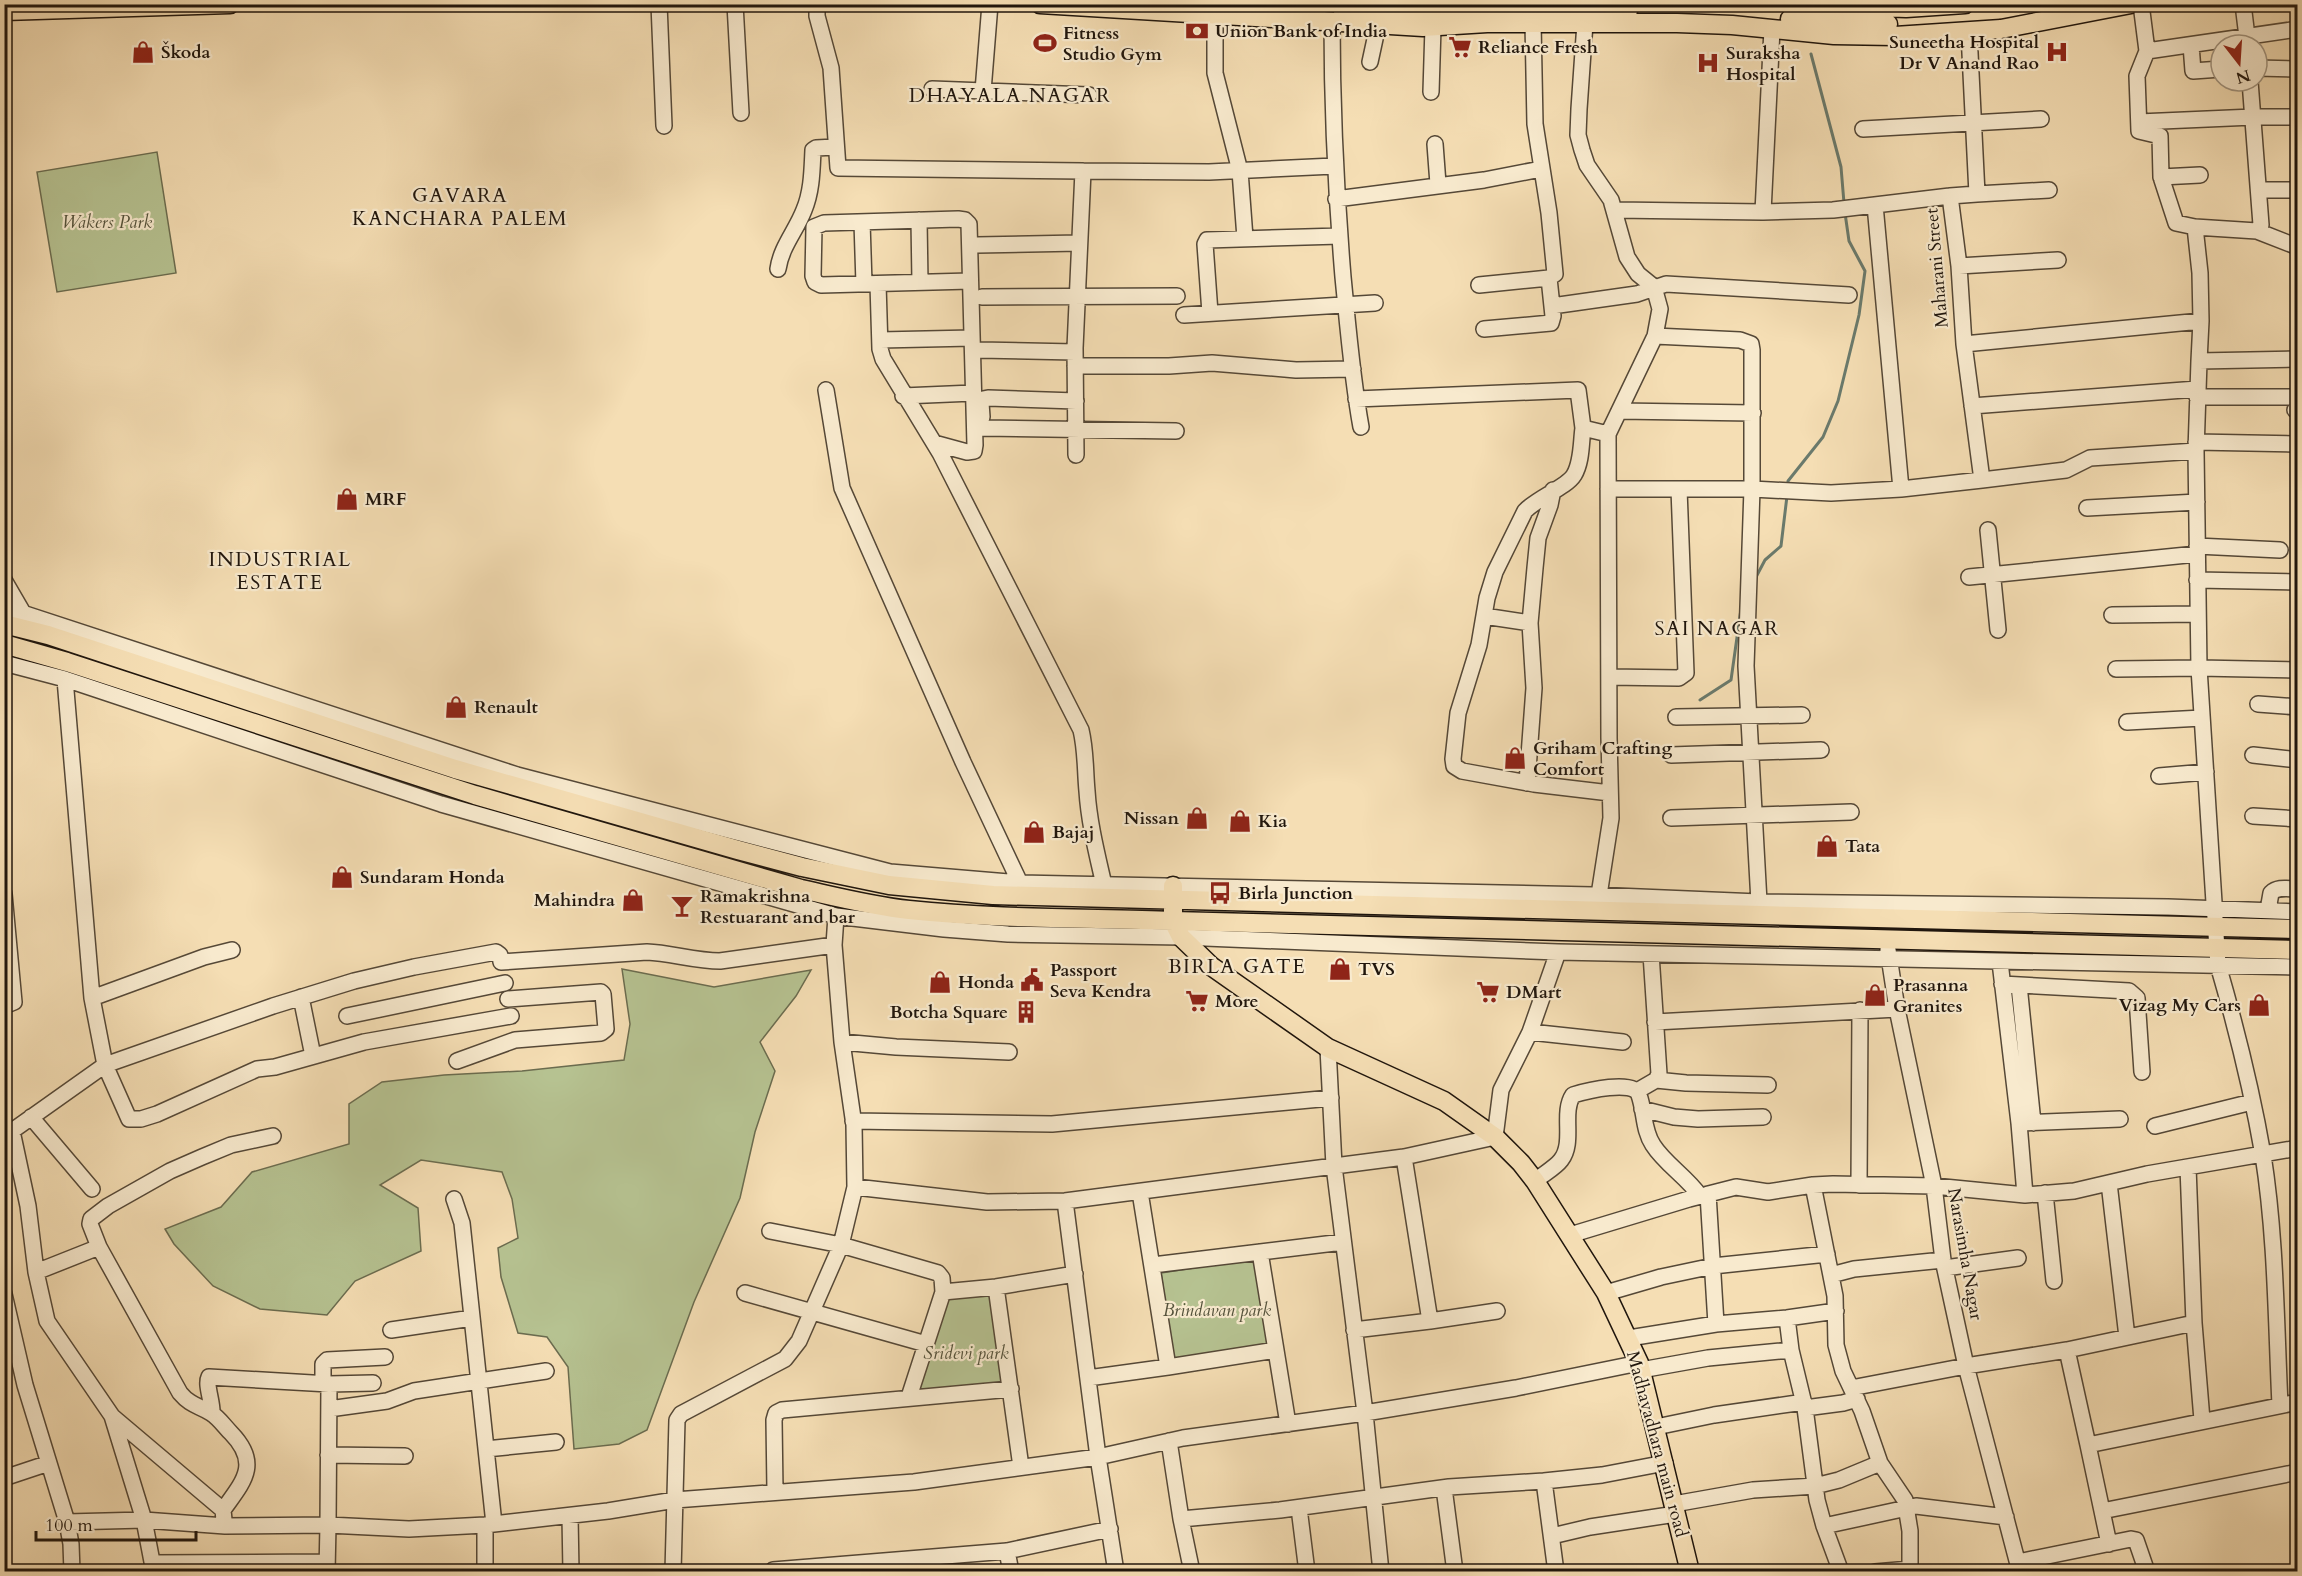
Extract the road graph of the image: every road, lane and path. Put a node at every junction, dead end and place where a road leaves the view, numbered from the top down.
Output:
1 (230, 4) edge
2 (659, 4) edge
3 (735, 4) edge
4 (817, 4) edge
5 (990, 4) edge
6 (1040, 4) edge
7 (1200, 4) edge
8 (1798, 4) edge
9 (1965, 4) edge
10 (2081, 4) edge
11 (2132, 4) edge
12 (2140, 4) edge
13 (2243, 4) edge
14 (1906, 7) edge
15 (4, 11) edge
16 (1215, 15) junction
17 (1332, 22) junction
18 (1533, 23) junction
19 (1586, 23) junction
20 (1378, 25) junction
21 (1433, 27) junction
22 (1772, 29) junction
23 (2298, 29) edge
24 (1969, 33) junction
25 (2246, 33) edge
26 (2269, 36) edge
27 (2209, 44) edge
28 (2191, 45) junction
29 (2147, 51) junction
30 (1370, 62) dead end
31 (2269, 68) edge
32 (2298, 69) edge
33 (2209, 70) edge
34 (932, 89) dead end
35 (983, 91) junction
36 (1431, 92) dead end
37 (2251, 93) edge
38 (1089, 95) dead end
39 (741, 113) dead end
40 (2253, 117) junction
41 (2298, 117) edge
42 (2041, 119) dead end
43 (1974, 122) junction
44 (2139, 122) junction
45 (664, 126) dead end
46 (1863, 129) dead end
47 (1435, 144) dead end
48 (835, 147) junction
49 (1335, 166) junction
50 (1541, 169) junction
51 (1083, 171) junction
52 (1240, 171) junction
53 (2200, 175) dead end
54 (2161, 177) junction
55 (1438, 184) junction
56 (2049, 190) dead end
57 (2259, 190) junction
58 (2298, 190) edge
59 (1977, 194) junction
60 (1950, 196) junction
61 (1336, 198) junction
62 (1875, 205) junction
63 (1615, 210) junction
64 (1763, 212) junction
65 (919, 220) junction
66 (862, 222) junction
67 (2195, 227) junction
68 (2257, 231) junction
69 (1340, 236) junction
70 (1245, 238) junction
71 (1079, 243) junction
72 (977, 244) dead end
73 (2298, 247) edge
74 (2058, 260) dead end
75 (1959, 266) junction
76 (778, 269) dead end
77 (1549, 278) junction
78 (970, 281) junction
79 (920, 282) junction
80 (871, 284) junction
81 (1479, 285) dead end
82 (1654, 286) junction
83 (1849, 295) dead end
84 (1177, 296) dead end
85 (982, 297) dead end
86 (1077, 298) junction
87 (1375, 303) dead end
88 (1346, 305) junction
89 (1552, 306) junction
90 (1210, 313) junction
91 (1184, 315) dead end
92 (2201, 321) junction
93 (1484, 329) dead end
94 (1655, 336) junction
95 (880, 340) junction
96 (975, 344) junction
97 (1964, 344) junction
98 (1075, 359) junction
99 (2298, 359) edge
100 (2199, 362) junction
101 (1353, 369) junction
102 (826, 390) dead end
103 (973, 393) junction
104 (2197, 393) junction
105 (903, 396) junction
106 (1356, 399) junction
107 (1076, 401) junction
108 (1972, 406) junction
109 (2295, 406) edge
110 (1619, 411) junction
111 (1753, 413) junction
112 (1361, 427) dead end
113 (982, 428) junction
114 (1583, 428) junction
115 (1075, 431) junction
116 (1176, 431) dead end
117 (1608, 434) junction
118 (934, 443) junction
119 (2295, 444) dead end
120 (2196, 446) junction
121 (982, 450) dead end
122 (1076, 455) dead end
123 (1982, 480) junction
124 (1608, 489) junction
125 (1679, 489) junction
126 (1752, 489) junction
127 (1901, 489) junction
128 (1553, 490) junction
129 (2197, 502) junction
130 (2087, 507) dead end
131 (1988, 530) dead end
132 (2197, 550) junction
133 (2280, 550) dead end
134 (1992, 576) junction
135 (1969, 577) dead end
136 (4, 580) edge
137 (2197, 580) junction
138 (2298, 582) edge
139 (4, 607) edge
140 (22, 611) junction
141 (2197, 614) junction
142 (2112, 615) dead end
143 (1484, 616) junction
144 (1530, 623) junction
145 (4, 624) edge
146 (1998, 630) dead end
147 (4, 644) edge
148 (4, 663) edge
149 (2199, 668) junction
150 (2116, 669) dead end
151 (2298, 670) edge
152 (1609, 678) junction
153 (65, 679) junction
154 (2258, 704) dead end
155 (2298, 707) edge
156 (1749, 715) junction
157 (1802, 715) dead end
158 (1676, 717) dead end
159 (2202, 718) junction
160 (2127, 722) dead end
161 (1821, 750) dead end
162 (1751, 752) junction
163 (1671, 755) dead end
164 (2253, 755) dead end
165 (2298, 760) edge
166 (2206, 772) junction
167 (2158, 776) dead end
168 (1527, 783) junction
169 (1610, 793) junction
170 (1851, 812) dead end
171 (1755, 815) junction
172 (2253, 816) dead end
173 (1671, 818) dead end
174 (2298, 819) edge
175 (1020, 883) junction
176 (1104, 885) junction
177 (2298, 889) edge
178 (1173, 893) junction
179 (4, 894) edge
180 (1599, 895) junction
181 (1759, 902) junction
182 (2268, 910) junction
183 (2298, 912) edge
184 (836, 916) junction
185 (2215, 917) junction
186 (1177, 929) junction
187 (2298, 929) edge
188 (1886, 940) junction
189 (834, 945) junction
190 (232, 950) dead end
191 (2298, 950) edge
192 (1558, 952) junction
193 (1651, 954) junction
194 (2217, 956) junction
195 (1889, 958) junction
196 (501, 962) junction
197 (2000, 962) junction
198 (2298, 967) edge
199 (505, 983) junction
200 (2002, 984) junction
201 (2019, 985) junction
202 (301, 997) junction
203 (92, 998) junction
204 (508, 999) junction
205 (4, 1001) edge
206 (1897, 1009) junction
207 (1860, 1010) junction
208 (347, 1016) dead end
209 (511, 1017) junction
210 (1655, 1022) junction
211 (1530, 1032) junction
212 (515, 1040) junction
213 (842, 1042) junction
214 (1623, 1042) dead end
215 (1328, 1048) junction
216 (1010, 1052) dead end
217 (312, 1056) junction
218 (457, 1061) dead end
219 (105, 1065) junction
220 (2142, 1072) dead end
221 (1656, 1080) junction
222 (1768, 1085) dead end
223 (1637, 1091) junction
224 (1331, 1098) junction
225 (2252, 1102) junction
226 (1642, 1109) junction
227 (31, 1117) junction
228 (1763, 1117) dead end
229 (2120, 1119) dead end
230 (853, 1121) junction
231 (2026, 1123) junction
232 (2155, 1126) dead end
233 (8, 1134) edge
234 (273, 1136) dead end
235 (1495, 1137) junction
236 (2298, 1148) edge
237 (2263, 1155) junction
238 (1404, 1157) junction
239 (1334, 1166) junction
240 (2188, 1167) junction
241 (1535, 1180) junction
242 (2109, 1183) junction
243 (1813, 1185) junction
244 (1859, 1185) junction
245 (1934, 1186) junction
246 (855, 1187) junction
247 (92, 1189) dead end
248 (1140, 1192) junction
249 (2044, 1193) junction
250 (1704, 1195) junction
251 (2025, 1195) junction
252 (454, 1199) dead end
253 (1065, 1201) junction
254 (770, 1231) dead end
255 (1570, 1235) junction
256 (1343, 1242) junction
257 (841, 1245) junction
258 (99, 1247) junction
259 (1260, 1252) junction
260 (1827, 1254) junction
261 (2018, 1258) dead end
262 (1944, 1264) junction
263 (1153, 1265) junction
264 (1713, 1266) junction
265 (36, 1272) junction
266 (1075, 1274) junction
267 (1831, 1275) junction
268 (2054, 1281) dead end
269 (996, 1287) junction
270 (943, 1292) junction
271 (745, 1293) dead end
272 (1606, 1293) junction
273 (4, 1294) edge
274 (1497, 1311) dead end
275 (1836, 1311) junction
276 (813, 1312) junction
277 (472, 1318) junction
278 (1787, 1318) junction
279 (1430, 1321) junction
280 (2194, 1323) junction
281 (1716, 1324) junction
282 (391, 1330) dead end
283 (1354, 1330) junction
284 (2127, 1337) junction
285 (1629, 1338) junction
286 (926, 1344) junction
287 (1276, 1350) junction
288 (1791, 1350) junction
289 (2067, 1350) junction
290 (385, 1356) dead end
291 (1640, 1366) junction
292 (1966, 1366) junction
293 (1168, 1367) junction
294 (546, 1371) dead end
295 (1088, 1378) junction
296 (478, 1381) junction
297 (373, 1383) dead end
298 (326, 1384) junction
299 (1011, 1389) junction
300 (1854, 1394) junction
301 (909, 1398) junction
302 (2298, 1402) edge
303 (1804, 1405) junction
304 (2280, 1405) junction
305 (329, 1409) junction
306 (1365, 1413) junction
307 (212, 1414) junction
308 (112, 1416) junction
309 (2202, 1420) junction
310 (1288, 1424) junction
311 (1656, 1427) junction
312 (1169, 1441) junction
313 (556, 1442) dead end
314 (2088, 1444) junction
315 (486, 1449) junction
316 (328, 1455) junction
317 (405, 1456) dead end
318 (1098, 1457) junction
319 (49, 1463) junction
320 (1665, 1463) junction
321 (1880, 1463) junction
322 (1021, 1467) junction
323 (2298, 1472) edge
324 (4, 1478) edge
325 (1544, 1481) junction
326 (1815, 1486) junction
327 (1444, 1488) junction
328 (775, 1491) junction
329 (1373, 1498) junction
330 (675, 1500) junction
331 (1906, 1507) junction
332 (1299, 1508) junction
333 (1675, 1509) junction
334 (2102, 1511) junction
335 (570, 1516) junction
336 (2006, 1517) junction
337 (224, 1518) junction
338 (1181, 1519) junction
339 (144, 1520) junction
340 (67, 1522) junction
341 (328, 1525) junction
342 (490, 1525) junction
343 (1824, 1526) junction
344 (1110, 1529) junction
345 (1552, 1536) junction
346 (2109, 1544) junction
347 (1007, 1551) junction
348 (327, 1567) edge
349 (2019, 1567) edge
350 (154, 1568) edge
351 (773, 1570) edge
352 (1910, 1570) edge
353 (72, 1572) edge
354 (485, 1572) edge
355 (571, 1572) edge
356 (673, 1572) edge
357 (1011, 1572) edge
358 (1116, 1572) edge
359 (1192, 1572) edge
360 (1307, 1572) edge
361 (1382, 1572) edge
362 (1455, 1572) edge
363 (1556, 1572) edge
364 (1690, 1572) edge
365 (1841, 1572) edge
366 (1875, 1572) edge
367 (2147, 1572) edge

1 - 15 main road
2 - 45 street
3 - 39 street
4 - 48 street
5 - 35 street
6 - 16 main road
7 - 10 main road
8 - 14 main road
9 - 14 main road
11 - 24 main road
12 - 29 street
13 - 25 street
16 - 17 main road
16 - 52 street
17 - 20 main road
17 - 49 street
18 - 19 main road
18 - 21 main road
18 - 50 street
19 - 22 main road
19 - 63 street
20 - 21 main road
20 - 30 street
21 - 36 street
22 - 24 main road
22 - 64 street
23 - 26 street
24 - 43 street
27 - 28 street
28 - 29 street
28 - 33 street
29 - 44 street
31 - 32 street
34 - 35 street
35 - 38 street
37 - 40 street
40 - 41 street
40 - 44 street
40 - 57 street
42 - 43 street
43 - 46 street
43 - 59 street
44 - 54 street
47 - 55 street
48 - 51 street
48 - 76 street
49 - 52 street
49 - 61 street
50 - 55 street
50 - 77 street
51 - 52 street
51 - 71 street
52 - 70 street
53 - 54 street
54 - 67 street
55 - 61 street
56 - 59 street, Maharani Street
57 - 58 street
57 - 68 street
59 - 60 street, Maharani Street
60 - 62 street
60 - 75 street, Maharani Street
61 - 69 street
62 - 64 street
62 - 127 street
63 - 64 street
63 - 82 street
65 - 66 street
65 - 78 street
65 - 79 street
66 - 80 street
66 - 80 street
67 - 68 street
67 - 92 street
68 - 73 street
69 - 70 street
69 - 88 street
70 - 90 street
71 - 72 street
71 - 86 street
74 - 75 street
75 - 97 street, Maharani Street
77 - 81 street
77 - 89 street
78 - 79 street
78 - 96 street
79 - 80 street
80 - 95 street
82 - 83 street
82 - 89 street
82 - 94 street
84 - 86 street
85 - 86 street
86 - 98 street
87 - 88 street
88 - 90 street
88 - 101 street
89 - 93 street
90 - 91 street
92 - 97 street
92 - 100 street
94 - 110 street
94 - 111 street
95 - 96 street
95 - 105 street
96 - 98 street
96 - 103 street
97 - 108 street, Maharani Street
98 - 101 street
98 - 107 street
99 - 100 street
100 - 104 street
101 - 106 street
102 - 175 street
103 - 105 street
103 - 118 street
104 - 108 street
104 - 109 street
104 - 120 street
105 - 118 street
106 - 112 street
106 - 114 street
107 - 113 street
107 - 115 street
108 - 123 street, Maharani Street
110 - 111 street
110 - 117 street
111 - 126 street
113 - 115 street
113 - 121 street
114 - 117 street
114 - 128 street
115 - 116 street
115 - 122 street
117 - 124 street
118 - 176 street
119 - 120 street
120 - 123 street
120 - 129 street
123 - 127 street
124 - 125 street
124 - 152 street
125 - 126 street
125 - 152 street
126 - 127 street
126 - 156 street
128 - 143 street
128 - 144 street
129 - 130 street
129 - 132 street
131 - 134 street
132 - 133 street
132 - 134 street
132 - 137 street
134 - 135 street
134 - 146 street
136 - 140 street
137 - 138 street
137 - 141 street
139 - 140 street
140 - 175 street
141 - 142 street
141 - 149 street
143 - 144 street
143 - 168 street
144 - 168 street
145 - 178 main road
147 - 186 main road
148 - 153 street
149 - 150 street
149 - 151 street
149 - 159 street
152 - 169 street
153 - 184 street
153 - 203 street
154 - 155 street
156 - 157 street
156 - 158 street
156 - 162 street
159 - 160 street
159 - 166 street
161 - 162 street
162 - 163 street
162 - 171 street
164 - 165 street
166 - 167 street
166 - 185 street
168 - 169 street
169 - 180 street
170 - 171 street
171 - 173 street
171 - 181 street
172 - 174 street
175 - 176 street
176 - 178 street
177 - 182 street
178 - 180 street
178 - 185 main road
178 - 186 main road
179 - 205 street
180 - 181 street
181 - 185 street
182 - 183 street
182 - 185 street
184 - 186 street
184 - 189 street
185 - 187 main road
185 - 194 street
186 - 188 main road
186 - 192 street
186 - 215 main road, Madhavadhara main road
188 - 194 main road
188 - 195 street, Narasimha Nagar
189 - 196 street
189 - 213 street
190 - 203 street
191 - 194 main road
192 - 193 street
192 - 211 street
193 - 195 street
193 - 210 street
194 - 197 street
194 - 198 street
194 - 225 street
195 - 197 street
195 - 206 street, Narasimha Nagar
196 - 199 street
196 - 202 street
197 - 200 street
199 - 204 street
199 - 208 street
200 - 201 street
200 - 231 street
201 - 220 street
201 - 231 street
202 - 217 street
202 - 219 street
203 - 219 street
204 - 209 street
204 - 212 street
206 - 207 street
206 - 245 street, Narasimha Nagar
207 - 210 street
207 - 244 street
209 - 212 street
209 - 217 street
210 - 221 street
211 - 214 street
211 - 235 street
212 - 218 street
213 - 216 street
213 - 230 street
215 - 224 street
215 - 235 main road, Madhavadhara main road
217 - 219 street
219 - 227 street
221 - 222 street
221 - 223 street
223 - 226 street
223 - 241 street
224 - 230 street
224 - 239 street
225 - 232 street
225 - 237 street
226 - 228 street
226 - 250 street
227 - 233 street
227 - 247 street
229 - 231 street
230 - 246 street
231 - 251 street
233 - 265 street
234 - 258 street
235 - 238 street
235 - 241 main road, Madhavadhara main road
236 - 237 street
237 - 240 street
237 - 304 street
238 - 239 street
238 - 279 street
239 - 248 street
239 - 256 street
240 - 242 street
240 - 280 street
241 - 255 main road, Madhavadhara main road
242 - 249 street
242 - 284 street
243 - 244 street
243 - 250 street
243 - 260 street
244 - 245 street
245 - 251 street
245 - 262 street, Narasimha Nagar
246 - 253 street
246 - 257 street
248 - 253 street
248 - 263 street
249 - 251 street
249 - 268 street
250 - 255 street
250 - 264 street
252 - 277 street
253 - 266 street
254 - 257 street
255 - 272 main road, Madhavadhara main road
256 - 259 street
256 - 283 street
257 - 270 street
257 - 276 street
258 - 265 street
258 - 307 street
259 - 263 street
259 - 287 street
260 - 264 street
260 - 267 street
261 - 262 street
262 - 267 street
262 - 292 street, Narasimha Nagar
263 - 293 street
264 - 272 street
264 - 281 street
265 - 308 street
266 - 269 street
266 - 295 street
267 - 275 street
269 - 270 street
269 - 299 street
270 - 286 street
271 - 276 street
272 - 285 main road, Madhavadhara main road
273 - 319 street
274 - 279 street
275 - 278 street
275 - 300 street
276 - 286 street
276 - 330 street
277 - 282 street
277 - 296 street
278 - 281 street
278 - 288 street
279 - 283 street
280 - 284 street
280 - 309 street
281 - 285 street
283 - 306 street
284 - 289 street
285 - 291 main road, Madhavadhara main road
286 - 301 street
287 - 293 street
287 - 310 street
288 - 291 street
288 - 303 street
289 - 292 street
289 - 314 street
290 - 298 street
291 - 306 street
291 - 311 main road, Madhavadhara main road
292 - 300 street
292 - 336 street, Narasimha Nagar
293 - 295 street
294 - 296 street
295 - 318 street
296 - 305 street
296 - 315 street
297 - 298 street
298 - 305 street
298 - 307 street
299 - 301 street
299 - 322 street
300 - 303 street
300 - 321 street
301 - 328 street
302 - 304 street
303 - 311 street
303 - 326 street
304 - 309 street
305 - 316 street
306 - 310 street
306 - 329 street
307 - 337 street
308 - 337 street
308 - 339 street
309 - 314 street
310 - 312 street
311 - 320 main road, Madhavadhara main road
312 - 318 street
312 - 338 street
313 - 315 street
314 - 334 street
315 - 342 street
316 - 317 street
316 - 341 street
318 - 322 street
318 - 344 street
319 - 324 street
319 - 340 street
320 - 325 street
320 - 333 main road, Madhavadhara main road
321 - 326 street
321 - 331 street
322 - 328 street
323 - 334 street
325 - 327 street
325 - 345 street
326 - 333 street
326 - 343 street
327 - 329 street
327 - 362 street
328 - 330 street
329 - 332 street
329 - 361 street
330 - 335 street
330 - 356 street
331 - 336 street
331 - 343 street
331 - 352 street
332 - 338 street
332 - 360 street
333 - 345 street
333 - 364 main road, Madhavadhara main road
334 - 346 street
335 - 342 street
335 - 355 street
336 - 349 street, Narasimha Nagar
337 - 339 street
337 - 341 street
338 - 359 street
339 - 340 street
339 - 350 street
340 - 353 street
341 - 342 street
341 - 348 street
342 - 354 street
343 - 365 street
344 - 347 street
344 - 358 street
345 - 363 street
346 - 349 street
346 - 367 street
347 - 351 street
347 - 357 street
348 - 350 street
352 - 366 street

